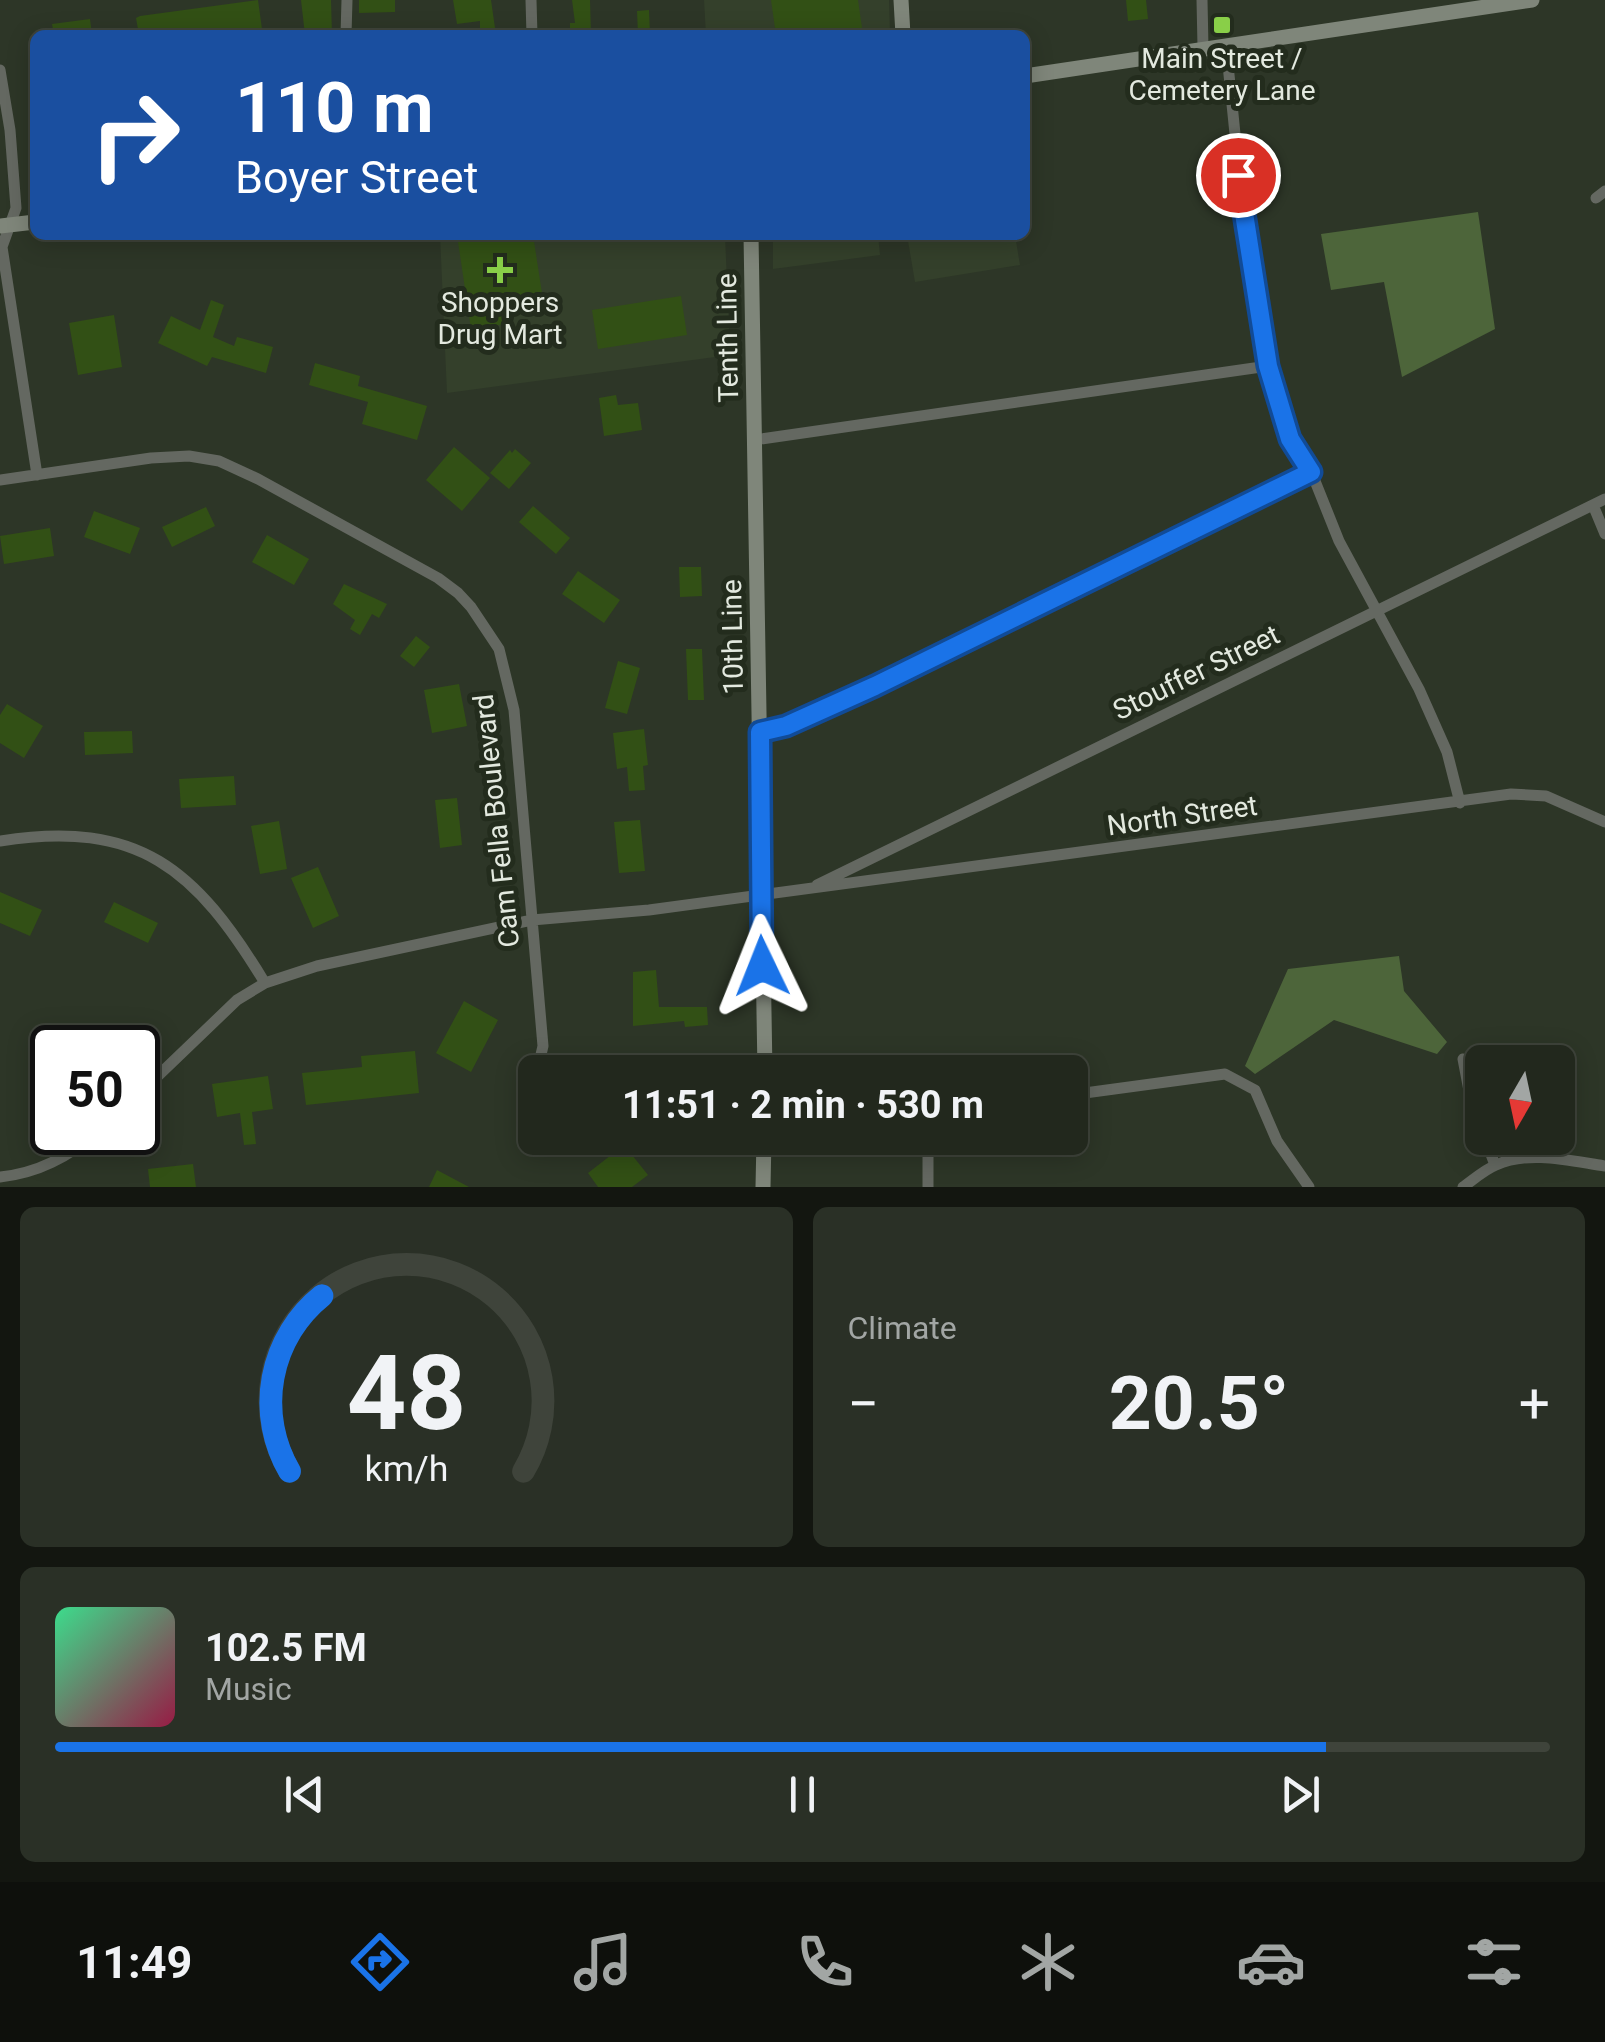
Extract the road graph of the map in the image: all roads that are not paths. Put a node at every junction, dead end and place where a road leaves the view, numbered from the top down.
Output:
1 (347, 0) edge
2 (531, 0) edge
3 (901, 0) edge
4 (1202, 0) edge
5 (1532, 0) edge
6 (346, 30) edge
7 (532, 30) edge
8 (902, 30) edge
9 (1226, 45) junction
10 (1203, 48) junction
11 (0, 70) edge
12 (1030, 75) edge
13 (30, 223) edge
14 (4, 226) edge
15 (750, 240) edge
16 (1268, 366) junction
17 (754, 440) junction
18 (1311, 472) junction
19 (37, 475) junction
20 (0, 480) edge
21 (1599, 502) edge
22 (1605, 534) edge
23 (1378, 610) junction
24 (760, 732) junction
25 (1460, 803) junction
26 (1605, 822) edge
27 (0, 842) edge
28 (809, 889) junction
29 (760, 896) junction
30 (532, 920) junction
31 (265, 983) junction
32 (541, 1055) edge
33 (765, 1055) edge
34 (1463, 1059) dead end
35 (1465, 1070) edge
36 (160, 1074) edge
37 (1088, 1093) edge
38 (64, 1155) edge
39 (764, 1155) edge
40 (928, 1155) edge
41 (1491, 1155) edge
42 (1495, 1165) junction
43 (1605, 1166) edge
44 (0, 1176) edge
45 (763, 1187) edge
46 (928, 1187) edge
47 (1308, 1187) edge
48 (1463, 1187) edge

1 - 6 street
2 - 7 street
3 - 8 main road
4 - 10 street
5 - 9 main road
9 - 10 main road
9 - 16 street
10 - 12 main road
11 - 14 street
13 - 14 main road
14 - 19 street
15 - 17 main road, Tenth Line
16 - 17 street
16 - 18 street
17 - 24 main road, 10th Line
18 - 23 street
18 - 24 street
19 - 20 street, Cam Fella Boulevard
19 - 30 street, Cam Fella Boulevard
21 - 22 street
21 - 23 street, Stouffer Street
23 - 25 street
23 - 28 street, Stouffer Street
24 - 29 main road, 10th Line
25 - 26 street, North Street
25 - 28 street, North Street
27 - 31 street
28 - 29 street, North Street
29 - 30 street, North Street
29 - 33 main road, 10th Line
30 - 31 street, North Street
30 - 32 street, Cam Fella Boulevard
31 - 36 street, North Street
34 - 35 street
37 - 47 street
38 - 44 street
39 - 45 main road
40 - 46 street
41 - 42 street
42 - 43 street
42 - 48 street

